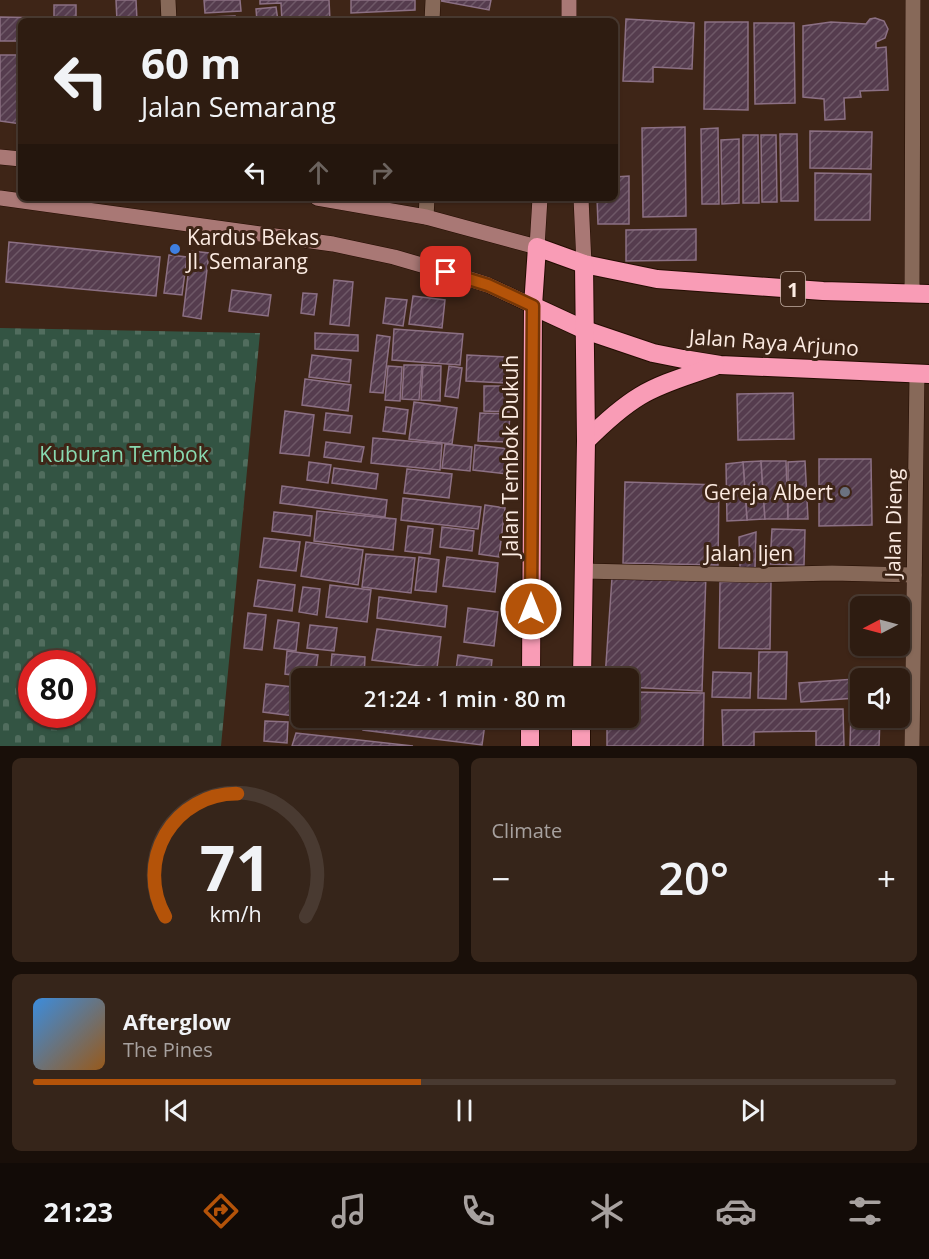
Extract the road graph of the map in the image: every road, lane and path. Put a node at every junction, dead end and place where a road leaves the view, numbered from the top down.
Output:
1 (168, 0) edge
2 (433, 0) edge
3 (569, 0) edge
4 (914, 0) edge
5 (169, 18) edge
6 (432, 18) edge
7 (569, 18) edge
8 (0, 156) edge
9 (18, 159) edge
10 (0, 198) edge
11 (18, 200) edge
12 (22, 201) edge
13 (334, 201) edge
14 (427, 201) edge
15 (540, 201) edge
16 (581, 201) edge
17 (426, 217) junction
18 (537, 247) junction
19 (584, 264) junction
20 (920, 294) edge
21 (533, 306) junction
22 (585, 330) junction
23 (720, 365) junction
24 (923, 373) edge
25 (586, 441) junction
26 (584, 571) junction
27 (914, 574) junction
28 (531, 668) edge
29 (582, 668) edge
30 (530, 728) edge
31 (581, 728) edge
32 (530, 746) edge
33 (580, 746) edge
34 (912, 746) edge

1 - 5 street
2 - 6 street
3 - 7 street
4 - 20 street
8 - 9 street
10 - 11 street
12 - 21 street
13 - 17 street
14 - 17 street
15 - 18 street
16 - 19 street
17 - 18 street
18 - 19 highway, 1
18 - 21 highway, Jalan Tembok Dukuh
19 - 20 highway, 1
19 - 22 highway
21 - 22 highway, Jalan Raya Arjuno
21 - 28 highway, Jalan Tembok Dukuh
22 - 23 highway, Jalan Raya Arjuno
22 - 25 highway
23 - 24 highway, Jalan Raya Arjuno
23 - 25 highway
24 - 27 street, Jalan Dieng
25 - 26 highway
26 - 27 street, Jalan Ijen
26 - 29 highway
27 - 34 street, Jalan Dieng
30 - 32 highway
31 - 33 highway

